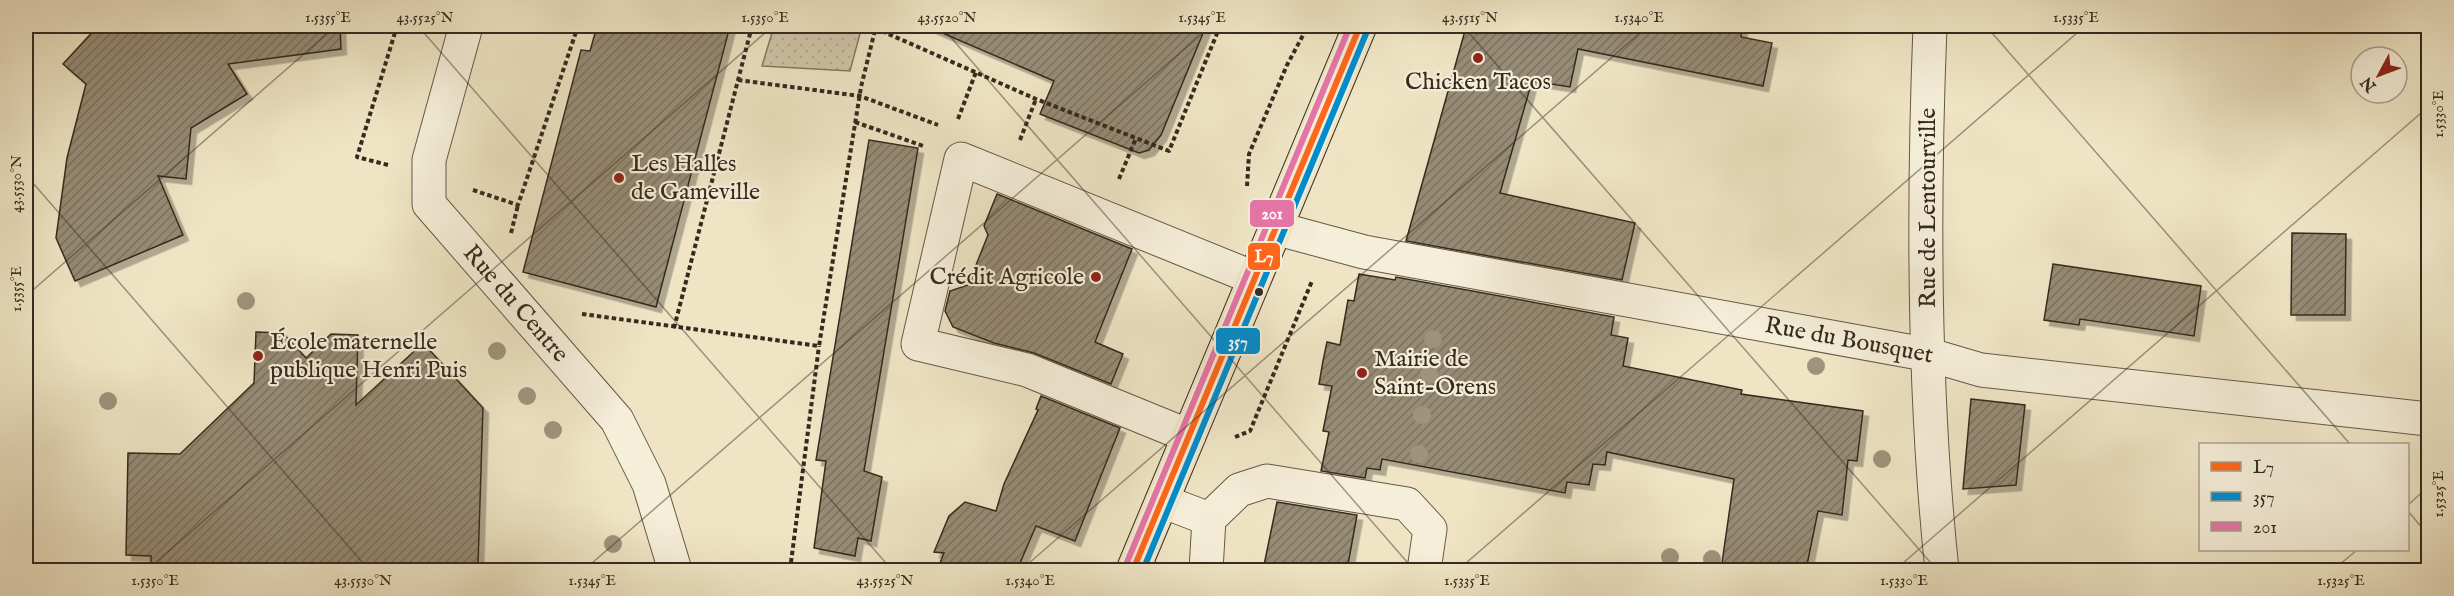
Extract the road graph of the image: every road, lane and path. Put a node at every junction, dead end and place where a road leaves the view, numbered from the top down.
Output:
1 (466, 26) edge
2 (752, 26) edge
3 (1221, 26) edge
4 (1360, 26) edge
5 (1930, 26) edge
6 (876, 27) edge
7 (976, 72) junction
8 (1036, 99) junction
9 (957, 121) dead end
10 (855, 122) junction
11 (1136, 138) junction
12 (1018, 143) dead end
13 (961, 159) junction
14 (1118, 181) dead end
15 (518, 205) dead end
16 (1287, 232) junction
17 (508, 244) dead end
18 (1254, 278) junction
19 (576, 313) dead end
20 (674, 328) junction
21 (819, 346) junction
22 (1930, 355) junction
23 (2428, 419) edge
24 (1189, 436) junction
25 (1226, 442) dead end
26 (1162, 501) junction
27 (1209, 519) junction
28 (673, 566) edge
29 (788, 570) edge
30 (1133, 570) edge
31 (1206, 570) edge
32 (1424, 570) edge
33 (1942, 570) edge

1 - 28 street, Rue du Centre
2 - 20 path
3 - 11 path
4 - 16 main road
5 - 22 street, Rue de Lentourville
6 - 7 path
6 - 10 path
7 - 8 path
7 - 9 path
8 - 11 path
8 - 12 path
10 - 13 path
10 - 21 path
11 - 14 path
13 - 18 street
13 - 24 street
15 - 17 path
16 - 18 main road
16 - 22 street, Rue du Bousquet
16 - 25 path
18 - 24 main road
19 - 20 path
20 - 21 path
21 - 29 path
22 - 23 street, Rue du Bousquet
22 - 33 street, Rue de Lentourville
24 - 26 main road
26 - 27 street
26 - 30 main road
27 - 31 street
27 - 32 street
28 - 29 path

